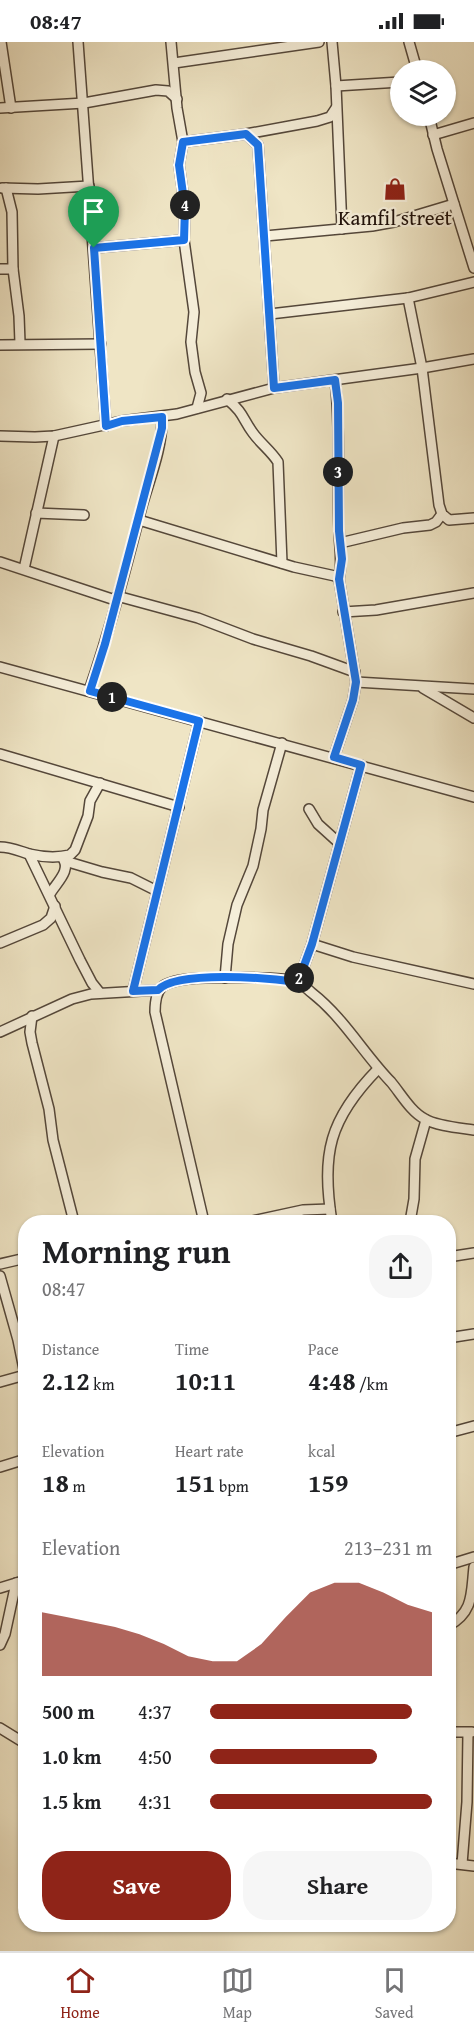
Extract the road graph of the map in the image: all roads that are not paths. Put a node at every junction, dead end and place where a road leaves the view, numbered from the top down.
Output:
1 (1, 42) edge
2 (78, 42) edge
3 (171, 42) edge
4 (320, 42) edge
5 (332, 42) edge
6 (410, 42) edge
7 (252, 47) edge
8 (414, 60) edge
9 (174, 63) junction
10 (174, 79) junction
11 (390, 83) edge
12 (336, 86) junction
13 (162, 90) junction
14 (177, 99) junction
15 (84, 103) junction
16 (0, 108) edge
17 (11, 108) junction
18 (336, 108) junction
19 (327, 119) junction
20 (474, 123) edge
21 (338, 126) junction
22 (432, 126) edge
23 (268, 130) junction
24 (246, 134) junction
25 (434, 135) junction
26 (183, 142) junction
27 (258, 145) junction
28 (88, 186) junction
29 (3, 188) edge
30 (454, 204) junction
31 (342, 229) junction
32 (265, 236) junction
33 (184, 240) junction
34 (94, 248) junction
35 (474, 268) edge
36 (0, 269) edge
37 (13, 269) junction
38 (474, 282) edge
39 (408, 298) junction
40 (270, 314) junction
41 (20, 344) junction
42 (100, 344) junction
43 (0, 345) edge
44 (474, 359) edge
45 (422, 368) junction
46 (335, 380) junction
47 (274, 388) junction
48 (227, 399) junction
49 (197, 408) junction
50 (162, 417) junction
51 (106, 426) junction
52 (0, 436) edge
53 (54, 436) junction
54 (36, 513) junction
55 (84, 514) dead end
56 (442, 514) junction
57 (473, 519) edge
58 (139, 520) junction
59 (340, 543) junction
60 (0, 562) edge
61 (282, 564) junction
62 (24, 569) junction
63 (339, 579) junction
64 (474, 593) edge
65 (116, 598) junction
66 (343, 612) junction
67 (0, 667) edge
68 (356, 677) junction
69 (418, 686) junction
70 (474, 689) edge
71 (90, 691) junction
72 (474, 718) edge
73 (199, 721) junction
74 (282, 743) junction
75 (0, 754) edge
76 (334, 757) junction
77 (361, 765) junction
78 (100, 783) junction
79 (474, 797) edge
80 (179, 807) junction
81 (309, 808) dead end
82 (339, 843) junction
83 (0, 847) edge
84 (29, 854) junction
85 (63, 859) junction
86 (157, 891) junction
87 (50, 894) junction
88 (55, 906) junction
89 (43, 925) junction
90 (66, 930) junction
91 (0, 943) edge
92 (312, 944) junction
93 (225, 978) junction
94 (298, 982) junction
95 (474, 984) edge
96 (158, 990) junction
97 (133, 991) junction
98 (100, 993) junction
99 (32, 1016) junction
100 (10, 1027) junction
101 (0, 1032) edge
102 (32, 1042) junction
103 (378, 1068) junction
104 (426, 1120) junction
105 (474, 1130) edge
106 (330, 1209) junction
107 (72, 1215) edge
108 (202, 1215) edge
109 (280, 1215) edge
110 (331, 1215) edge
111 (411, 1215) edge
112 (474, 1253) edge
113 (456, 1256) edge
114 (18, 1260) edge
115 (0, 1264) edge
116 (1, 1283) edge
117 (474, 1334) edge
118 (456, 1337) edge
119 (18, 1340) edge
120 (18, 1378) edge
121 (0, 1382) edge
122 (474, 1426) edge
123 (456, 1430) edge
124 (18, 1461) edge
125 (0, 1467) edge
126 (474, 1557) edge
127 (456, 1562) edge
128 (474, 1567) edge
129 (18, 1582) edge
130 (0, 1588) edge
131 (18, 1591) edge
132 (456, 1622) edge
133 (0, 1646) edge
134 (0, 1728) edge
135 (471, 1732) edge
136 (18, 1739) edge
137 (469, 1830) edge
138 (456, 1864) edge
139 (462, 1864) junction
140 (474, 1866) edge

1 - 17 street
2 - 15 street
3 - 9 street
4 - 7 street
5 - 12 street
6 - 8 street
7 - 9 street
9 - 10 street
10 - 13 street
10 - 14 street
11 - 12 street
12 - 18 street
13 - 14 street
13 - 15 street
14 - 26 street
15 - 17 street
15 - 28 street
16 - 17 street
18 - 19 street
18 - 21 street
19 - 21 street
19 - 23 street
20 - 25 street
21 - 31 street
22 - 25 street
23 - 24 street
23 - 27 street
24 - 26 street
24 - 27 street
25 - 30 street
26 - 33 street
27 - 32 street
28 - 29 street
28 - 34 street
29 - 37 street
30 - 31 street
30 - 35 street
31 - 32 street
32 - 40 street
33 - 34 street
33 - 49 street
34 - 42 street
36 - 37 street
37 - 41 street
38 - 39 street
39 - 40 street
39 - 45 street
40 - 47 street
41 - 42 street
41 - 43 street
42 - 51 street
44 - 45 street
45 - 46 street
45 - 56 street
46 - 47 street
46 - 59 street
47 - 48 street
48 - 49 street
48 - 61 street
49 - 50 street
50 - 51 street
50 - 58 street
51 - 53 street
52 - 53 street
53 - 54 street
54 - 55 street
54 - 62 street
56 - 57 street
56 - 59 street
58 - 61 street
58 - 65 street
59 - 63 street
60 - 62 street
61 - 63 street
62 - 65 street
63 - 66 street
64 - 66 street
65 - 68 street
65 - 71 street
66 - 68 street
67 - 71 street
68 - 69 street
68 - 76 street
69 - 70 street
69 - 72 street
71 - 73 street
73 - 74 street
73 - 80 street
74 - 76 street
74 - 93 street
75 - 78 street
76 - 77 street
77 - 79 street
77 - 82 street
78 - 80 street
78 - 85 street
80 - 86 street
81 - 82 street
82 - 92 street
83 - 84 street
84 - 85 street
84 - 87 street
85 - 86 street
85 - 87 street
86 - 97 street
87 - 88 street
88 - 89 street
88 - 90 street
89 - 90 street
89 - 91 street
90 - 98 street
92 - 94 street
92 - 95 street
93 - 94 street
93 - 96 street
94 - 103 street
96 - 97 street
96 - 108 street
97 - 98 street
98 - 99 street
99 - 100 street
99 - 102 street
100 - 101 street
100 - 102 street
102 - 107 street
103 - 104 street
103 - 106 street
104 - 105 street
104 - 111 street
106 - 109 street
106 - 110 street
112 - 113 street
114 - 115 street
116 - 119 street
117 - 118 street
120 - 121 street
122 - 123 street
124 - 125 street
126 - 127 street
128 - 132 street
129 - 130 street
131 - 133 street
134 - 136 street
135 - 137 street
137 - 139 street
138 - 139 street
139 - 140 street

